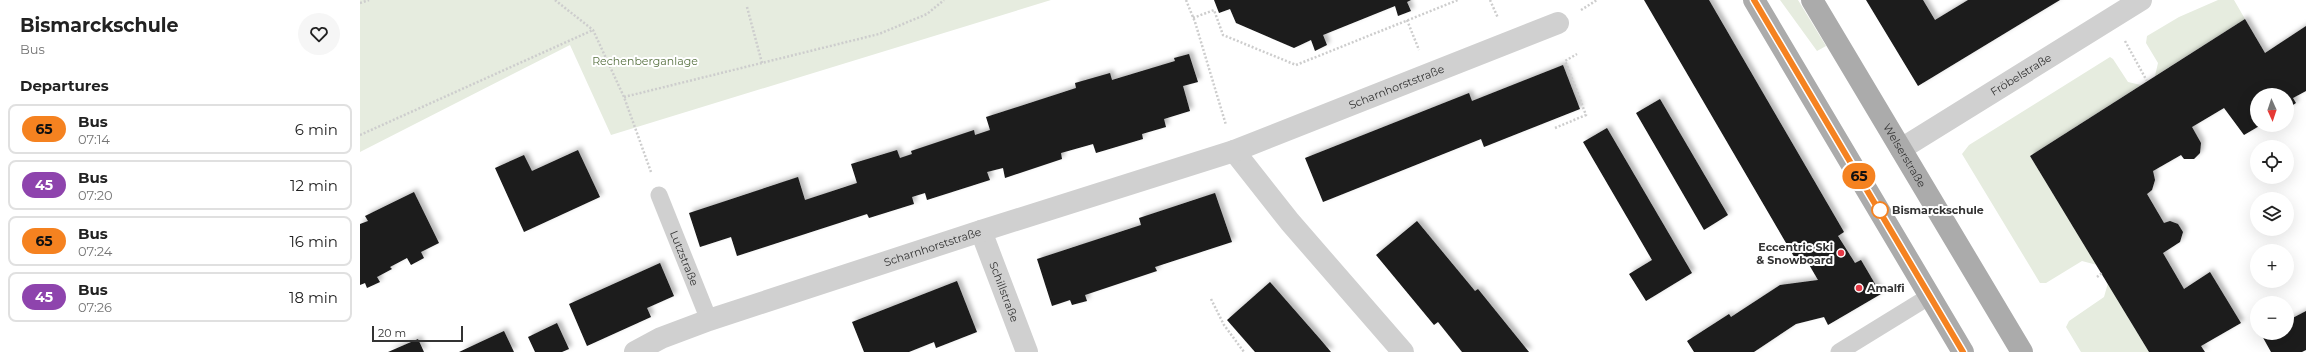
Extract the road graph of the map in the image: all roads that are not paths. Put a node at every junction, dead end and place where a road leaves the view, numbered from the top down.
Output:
1 (1754, 0) edge
2 (1812, 0) edge
3 (2141, 0) edge
4 (1558, 23) dead end
5 (1901, 149) junction
6 (1234, 151) junction
7 (659, 195) road end
8 (981, 231) junction
9 (1930, 296) junction
10 (709, 320) junction
11 (664, 345) edge
12 (634, 352) edge
13 (1027, 352) edge
14 (1403, 352) edge
15 (1839, 352) edge
16 (1963, 352) edge
17 (2022, 352) edge

1 - 9 main road
2 - 5 main road, Welserstraße
3 - 5 street, Fröbelstraße
4 - 6 street, Scharnhorststraße
5 - 17 main road, Welserstraße
6 - 8 street, Scharnhorststraße
6 - 14 street
7 - 10 lane, Lutzstraße
8 - 10 street, Scharnhorststraße
8 - 13 street, Schillstraße
9 - 15 lane
9 - 16 main road
10 - 11 street, Scharnhorststraße
11 - 12 street, Scharnhorststraße

